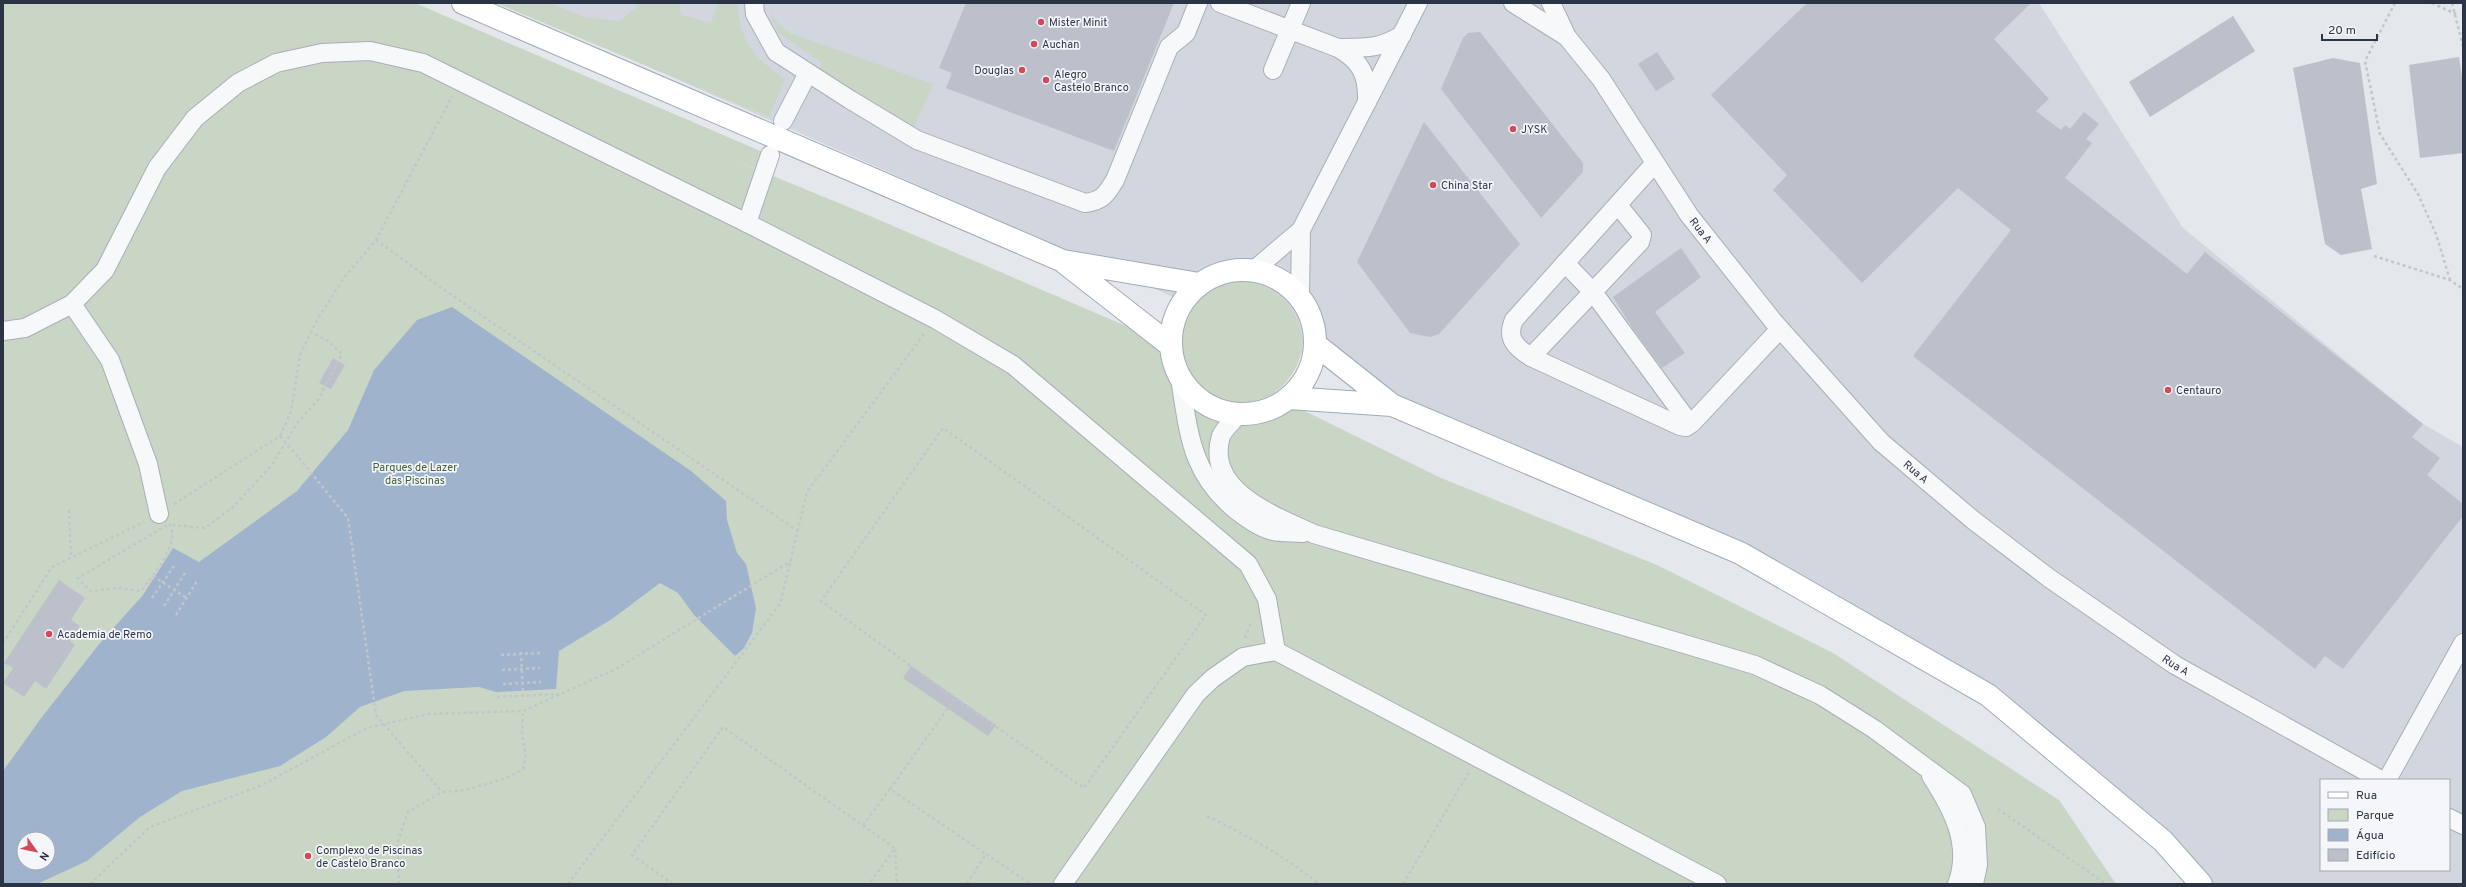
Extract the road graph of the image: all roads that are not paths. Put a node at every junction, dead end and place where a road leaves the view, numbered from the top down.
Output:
1 (463, 3) edge
2 (754, 3) edge
3 (1198, 3) edge
4 (1220, 3) edge
5 (1301, 3) edge
6 (1418, 3) edge
7 (1513, 3) edge
8 (1551, 3) edge
9 (1290, 30) junction
10 (1402, 35) junction
11 (1567, 37) junction
12 (1338, 48) junction
13 (1274, 70) dead end
14 (808, 73) junction
15 (1367, 102) junction
16 (783, 121) dead end
17 (770, 155) dead end
18 (1655, 163) junction
19 (1618, 205) junction
20 (747, 223) junction
21 (1301, 230) junction
22 (1063, 261) junction
23 (1565, 263) junction
24 (1254, 270) junction
25 (1199, 284) junction
26 (1593, 292) junction
27 (1300, 297) junction
28 (72, 304) junction
29 (1780, 329) junction
30 (3, 331) edge
31 (1315, 344) junction
32 (1170, 345) junction
33 (1531, 357) junction
34 (1180, 379) junction
35 (1289, 398) junction
36 (1392, 405) junction
37 (1238, 415) junction
38 (1690, 424) junction
39 (167, 514) road end
40 (1314, 534) junction
41 (2463, 643) edge
42 (1276, 651) junction
43 (1925, 765) junction
44 (2379, 779) edge
45 (2388, 779) edge
46 (2450, 819) edge
47 (2463, 826) edge
48 (1063, 884) edge
49 (1717, 884) edge
50 (1957, 884) edge
51 (1974, 884) edge
52 (2201, 884) edge

1 - 22 main road
2 - 14 street
3 - 14 street
4 - 9 street
5 - 9 street
6 - 10 street
7 - 11 street, Rua A
8 - 11 street, Rua A
9 - 12 street
9 - 13 street
10 - 12 street
10 - 15 street
11 - 18 street, Rua A
12 - 15 street
14 - 16 street
15 - 21 street
17 - 20 street
18 - 19 street
18 - 29 street, Rua A
19 - 23 street
19 - 26 street
20 - 28 street
20 - 42 street
21 - 24 street
21 - 27 street
22 - 25 main road
22 - 32 main road
23 - 26 street
23 - 33 street
24 - 25 main road
24 - 27 main road
25 - 32 main road
26 - 33 street
26 - 38 street
27 - 31 main road
28 - 30 street
28 - 39 street
29 - 38 street
29 - 44 street, Rua A
31 - 35 main road
31 - 36 main road
32 - 34 main road
33 - 38 street
34 - 37 main road
34 - 40 street
35 - 36 main road
35 - 37 main road
36 - 52 main road
37 - 40 street
40 - 43 street
41 - 45 street
42 - 48 street
42 - 49 street
43 - 50 street
43 - 51 street
46 - 47 street

